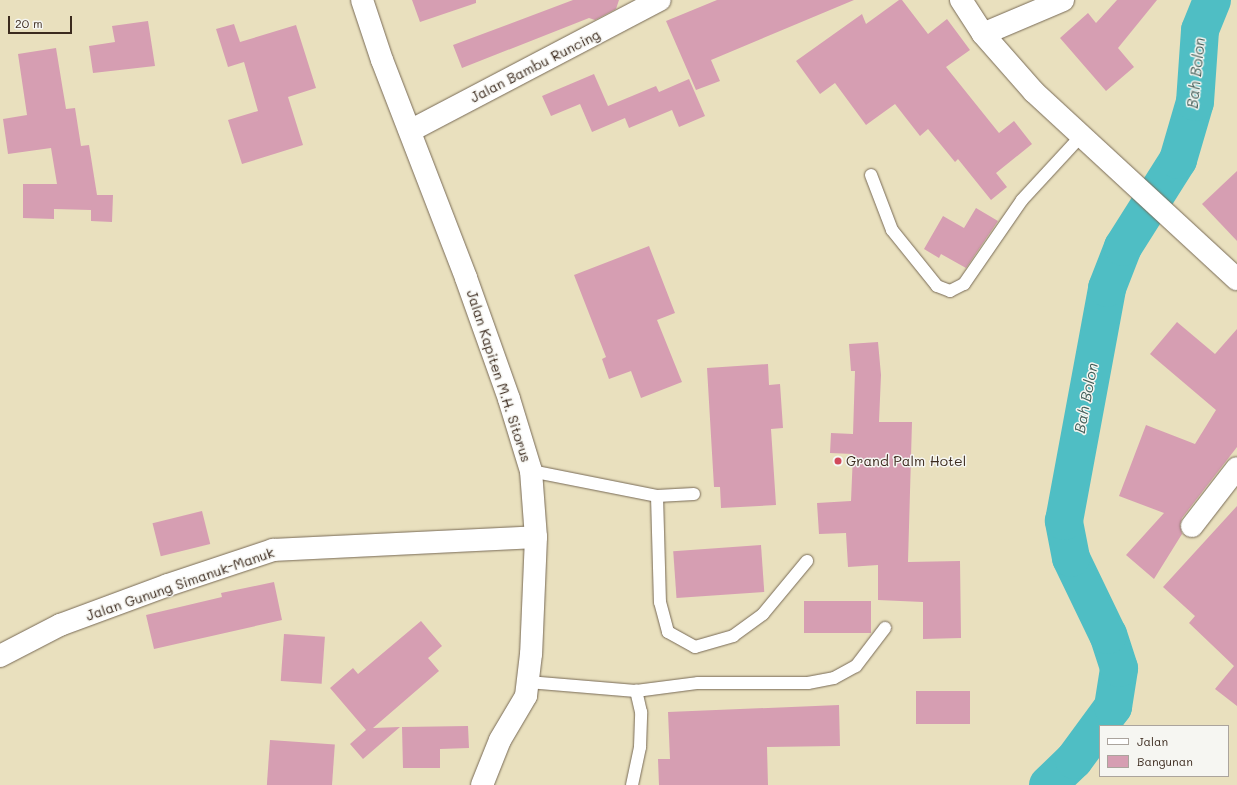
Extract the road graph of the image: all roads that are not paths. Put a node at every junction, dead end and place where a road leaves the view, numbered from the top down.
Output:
1 (362, 0) edge
2 (660, 0) edge
3 (961, 0) edge
4 (1063, 0) edge
5 (983, 34) junction
6 (410, 131) junction
7 (1081, 136) junction
8 (871, 175) dead end
9 (1237, 279) edge
10 (1237, 468) edge
11 (531, 471) junction
12 (694, 494) dead end
13 (656, 496) junction
14 (1192, 526) dead end
15 (536, 537) junction
16 (807, 562) dead end
17 (885, 628) dead end
18 (0, 656) edge
19 (528, 682) junction
20 (636, 691) junction
21 (482, 785) edge
22 (632, 785) edge

1 - 6 street, Jalan Kapiten M.H. Sitorus
2 - 6 street, Jalan Bambu Runcing
3 - 5 street
4 - 5 street
5 - 7 street
6 - 11 street, Jalan Kapiten M.H. Sitorus
7 - 8 lane
7 - 9 street
10 - 14 street
11 - 13 lane
11 - 15 street, Jalan Kapiten M.H. Sitorus
12 - 13 lane
13 - 16 lane
15 - 18 street, Jalan Gunung Simanuk-Manuk
15 - 19 street, Jalan Kapiten M.H. Sitorus
17 - 20 lane
19 - 20 lane
19 - 21 street, Jalan Kapiten M.H. Sitorus
20 - 22 lane

